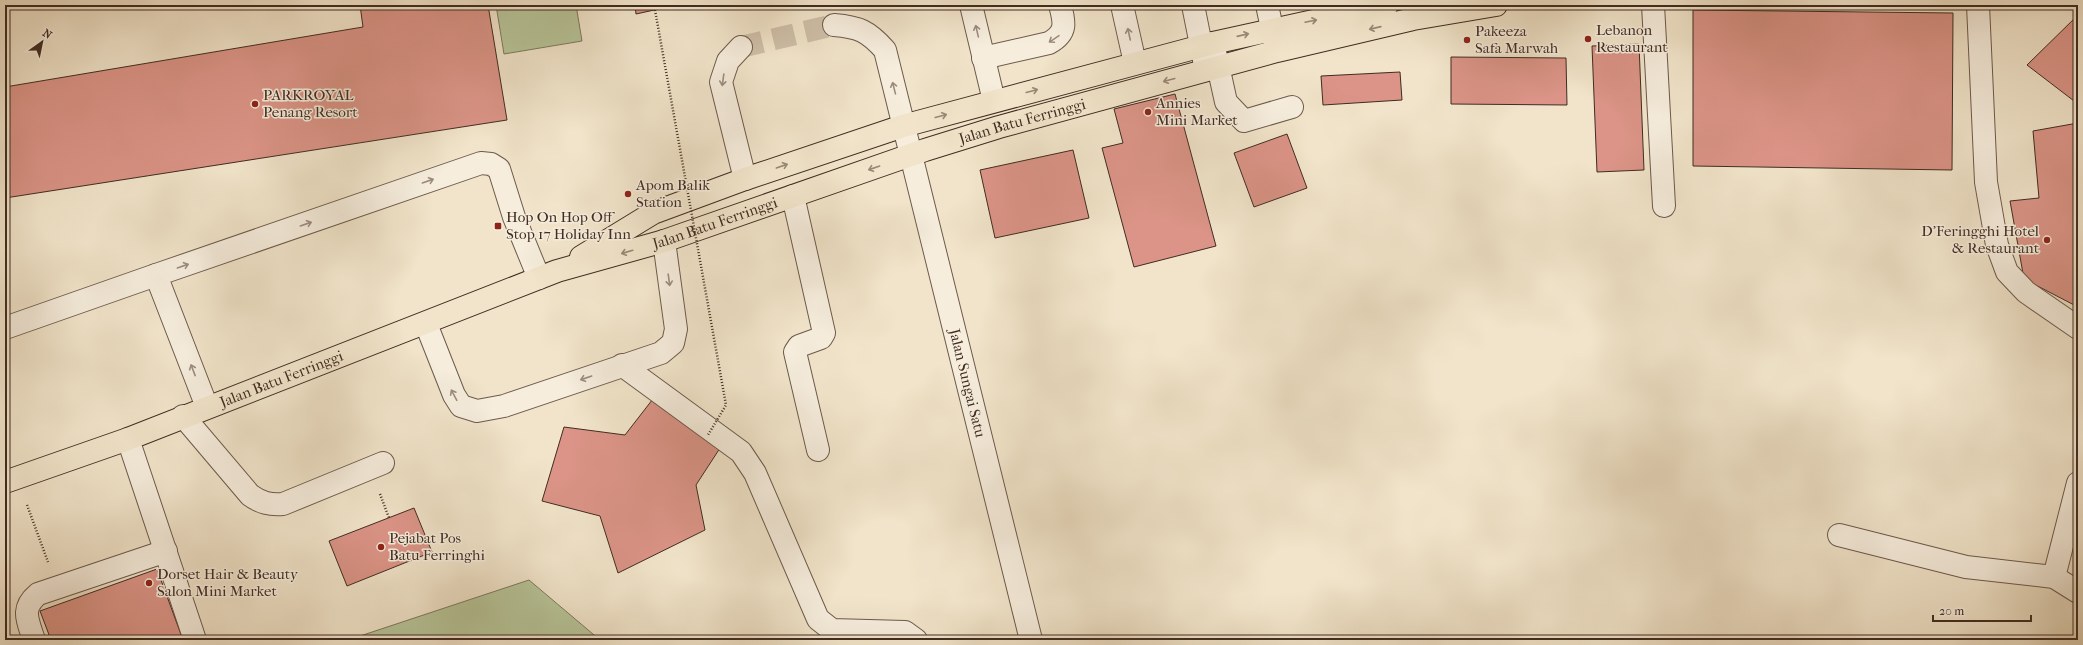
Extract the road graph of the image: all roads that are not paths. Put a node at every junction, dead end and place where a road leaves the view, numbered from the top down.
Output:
1 (971, 5) edge
2 (1060, 5) edge
3 (1122, 5) edge
4 (1193, 5) edge
5 (1267, 5) edge
6 (1387, 5) edge
7 (1496, 5) edge
8 (1653, 5) edge
9 (1978, 5) edge
10 (1411, 12) edge
11 (834, 25) tunnel mouth
12 (1273, 28) junction
13 (1207, 44) junction
14 (741, 47) tunnel mouth
15 (1277, 50) junction
16 (983, 58) junction
17 (1135, 63) junction
18 (1212, 68) junction
19 (994, 101) junction
20 (1292, 106) dead end
21 (903, 126) junction
22 (911, 155) junction
23 (745, 179) junction
24 (793, 196) junction
25 (1664, 206) dead end
26 (664, 241) junction
27 (156, 275) junction
28 (548, 275) junction
29 (426, 324) junction
30 (5, 328) edge
31 (2078, 328) edge
32 (622, 365) junction
33 (207, 407) junction
34 (183, 416) junction
35 (128, 438) junction
36 (818, 450) dead end
37 (383, 463) dead end
38 (5, 482) edge
39 (2078, 484) edge
40 (1838, 534) dead end
41 (166, 551) junction
42 (2054, 578) junction
43 (2078, 592) edge
44 (34, 640) edge
45 (195, 640) edge
46 (916, 640) edge
47 (1031, 640) edge

16 -> 1 street
2 -> 16 street
17 -> 3 street
4 - 13 street
5 - 12 street
12 -> 6 main road, Jalan Batu Ferringgi
7 - 10 main road, Jalan Batu Ferringgi
8 - 25 street
9 - 31 street
10 -> 15 main road, Jalan Batu Ferringgi
21 -> 11 street, Jalan Sungai Satu
13 -> 12 main road, Jalan Batu Ferringgi
12 - 15 street
13 - 17 main road, Jalan Batu Ferringgi
13 - 18 street
14 -> 23 street
15 - 18 main road, Jalan Batu Ferringgi
16 - 19 street
19 -> 17 main road, Jalan Batu Ferringgi
18 - 20 street
18 -> 22 main road, Jalan Batu Ferringgi
21 -> 19 main road, Jalan Batu Ferringgi
21 - 22 street, Jalan Sungai Satu
23 -> 21 main road, Jalan Batu Ferringgi
22 -> 24 main road, Jalan Batu Ferringgi
22 - 47 street, Jalan Sungai Satu
23 - 28 main road, Jalan Batu Ferringgi
24 - 26 main road, Jalan Batu Ferringgi
24 - 36 street
26 -> 28 main road, Jalan Batu Ferringgi
26 -> 32 street
27 -> 28 street
27 - 30 street
33 -> 27 street
28 - 29 main road, Jalan Batu Ferringgi
32 -> 29 street
29 - 33 main road, Jalan Batu Ferringgi
32 - 46 street
33 - 34 main road, Jalan Batu Ferringgi
34 - 35 main road, Jalan Batu Ferringgi
34 - 37 street
35 - 38 main road, Jalan Batu Ferringgi
35 - 41 street
39 - 42 street
40 - 42 street
41 - 44 street
41 - 45 street
42 - 43 street

